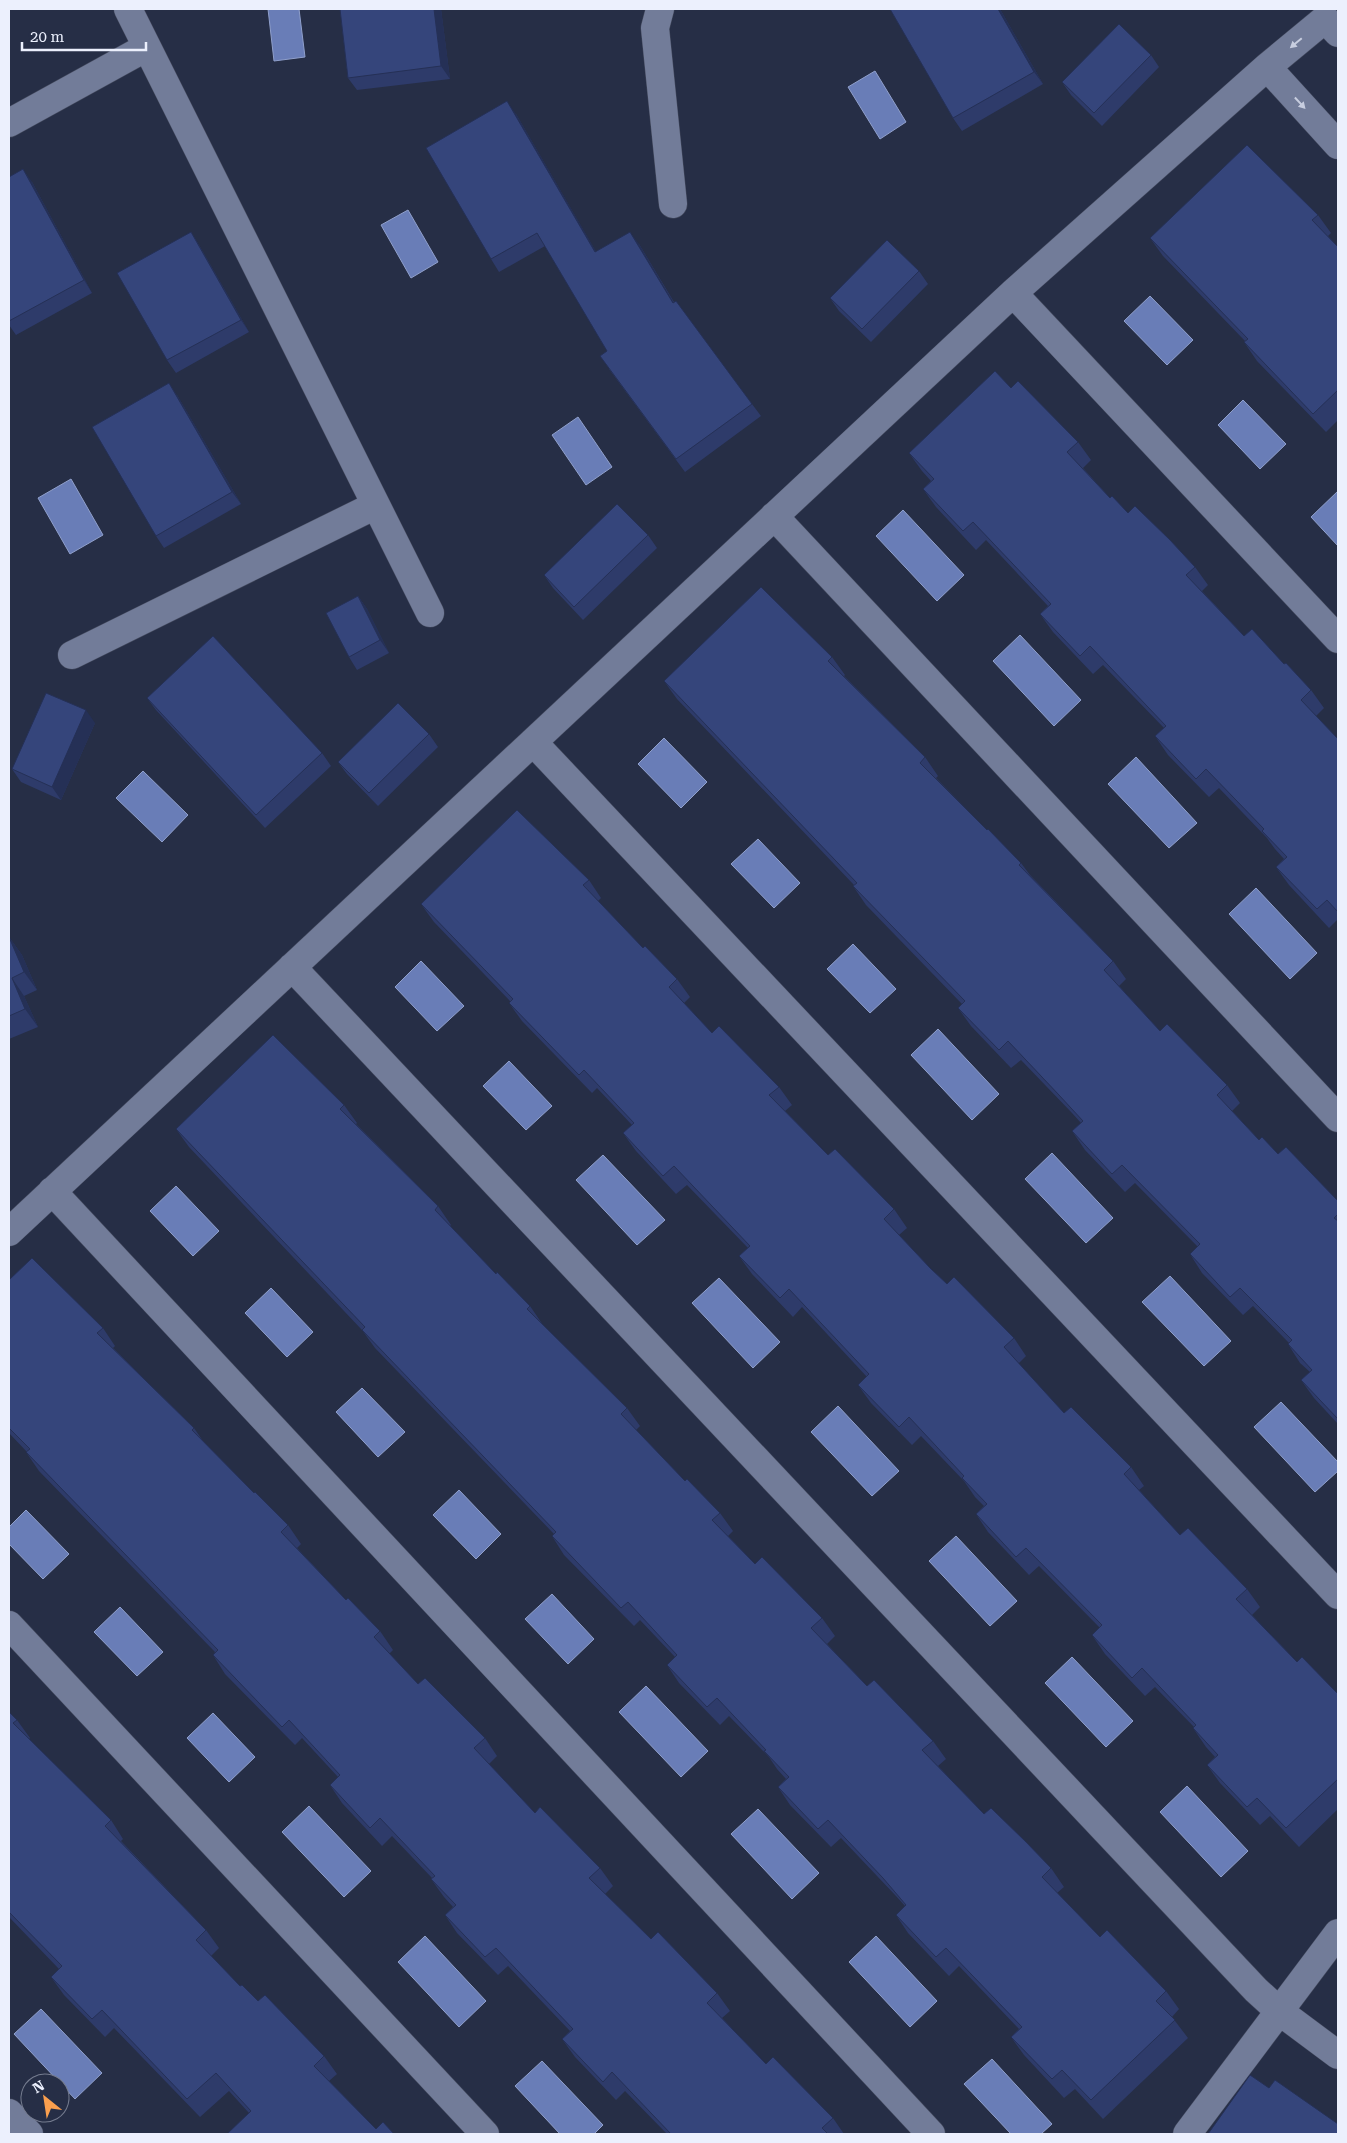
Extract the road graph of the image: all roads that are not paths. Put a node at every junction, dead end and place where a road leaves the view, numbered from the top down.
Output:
1 (128, 9) edge
2 (660, 9) edge
3 (1338, 33) edge
4 (147, 47) junction
5 (1267, 67) junction
6 (9, 123) edge
7 (1338, 145) edge
8 (672, 204) dead end
9 (1013, 293) junction
10 (376, 505) junction
11 (774, 516) junction
12 (430, 614) dead end
13 (1338, 639) edge
14 (72, 655) dead end
15 (533, 742) junction
16 (292, 967) junction
17 (1338, 1118) edge
18 (52, 1192) junction
19 (9, 1232) edge
20 (1338, 1596) edge
21 (9, 1625) edge
22 (1338, 1933) edge
23 (1280, 2012) junction
24 (1338, 2055) edge
25 (9, 2113) edge
26 (29, 2134) edge
27 (485, 2134) edge
28 (931, 2134) edge
29 (1187, 2134) edge

1 - 4 street
2 - 8 street
3 -> 5 street
4 - 6 street
4 - 10 street
5 -> 7 street
5 - 9 street
9 - 11 street
9 - 13 street
10 - 12 street
10 - 14 street
11 - 15 street
11 - 17 street
15 - 16 street
15 - 20 street
16 - 18 street
16 - 23 street
18 - 19 street
18 - 28 street
21 - 27 street
22 - 23 street
23 - 24 street
23 - 29 street
25 - 26 street

